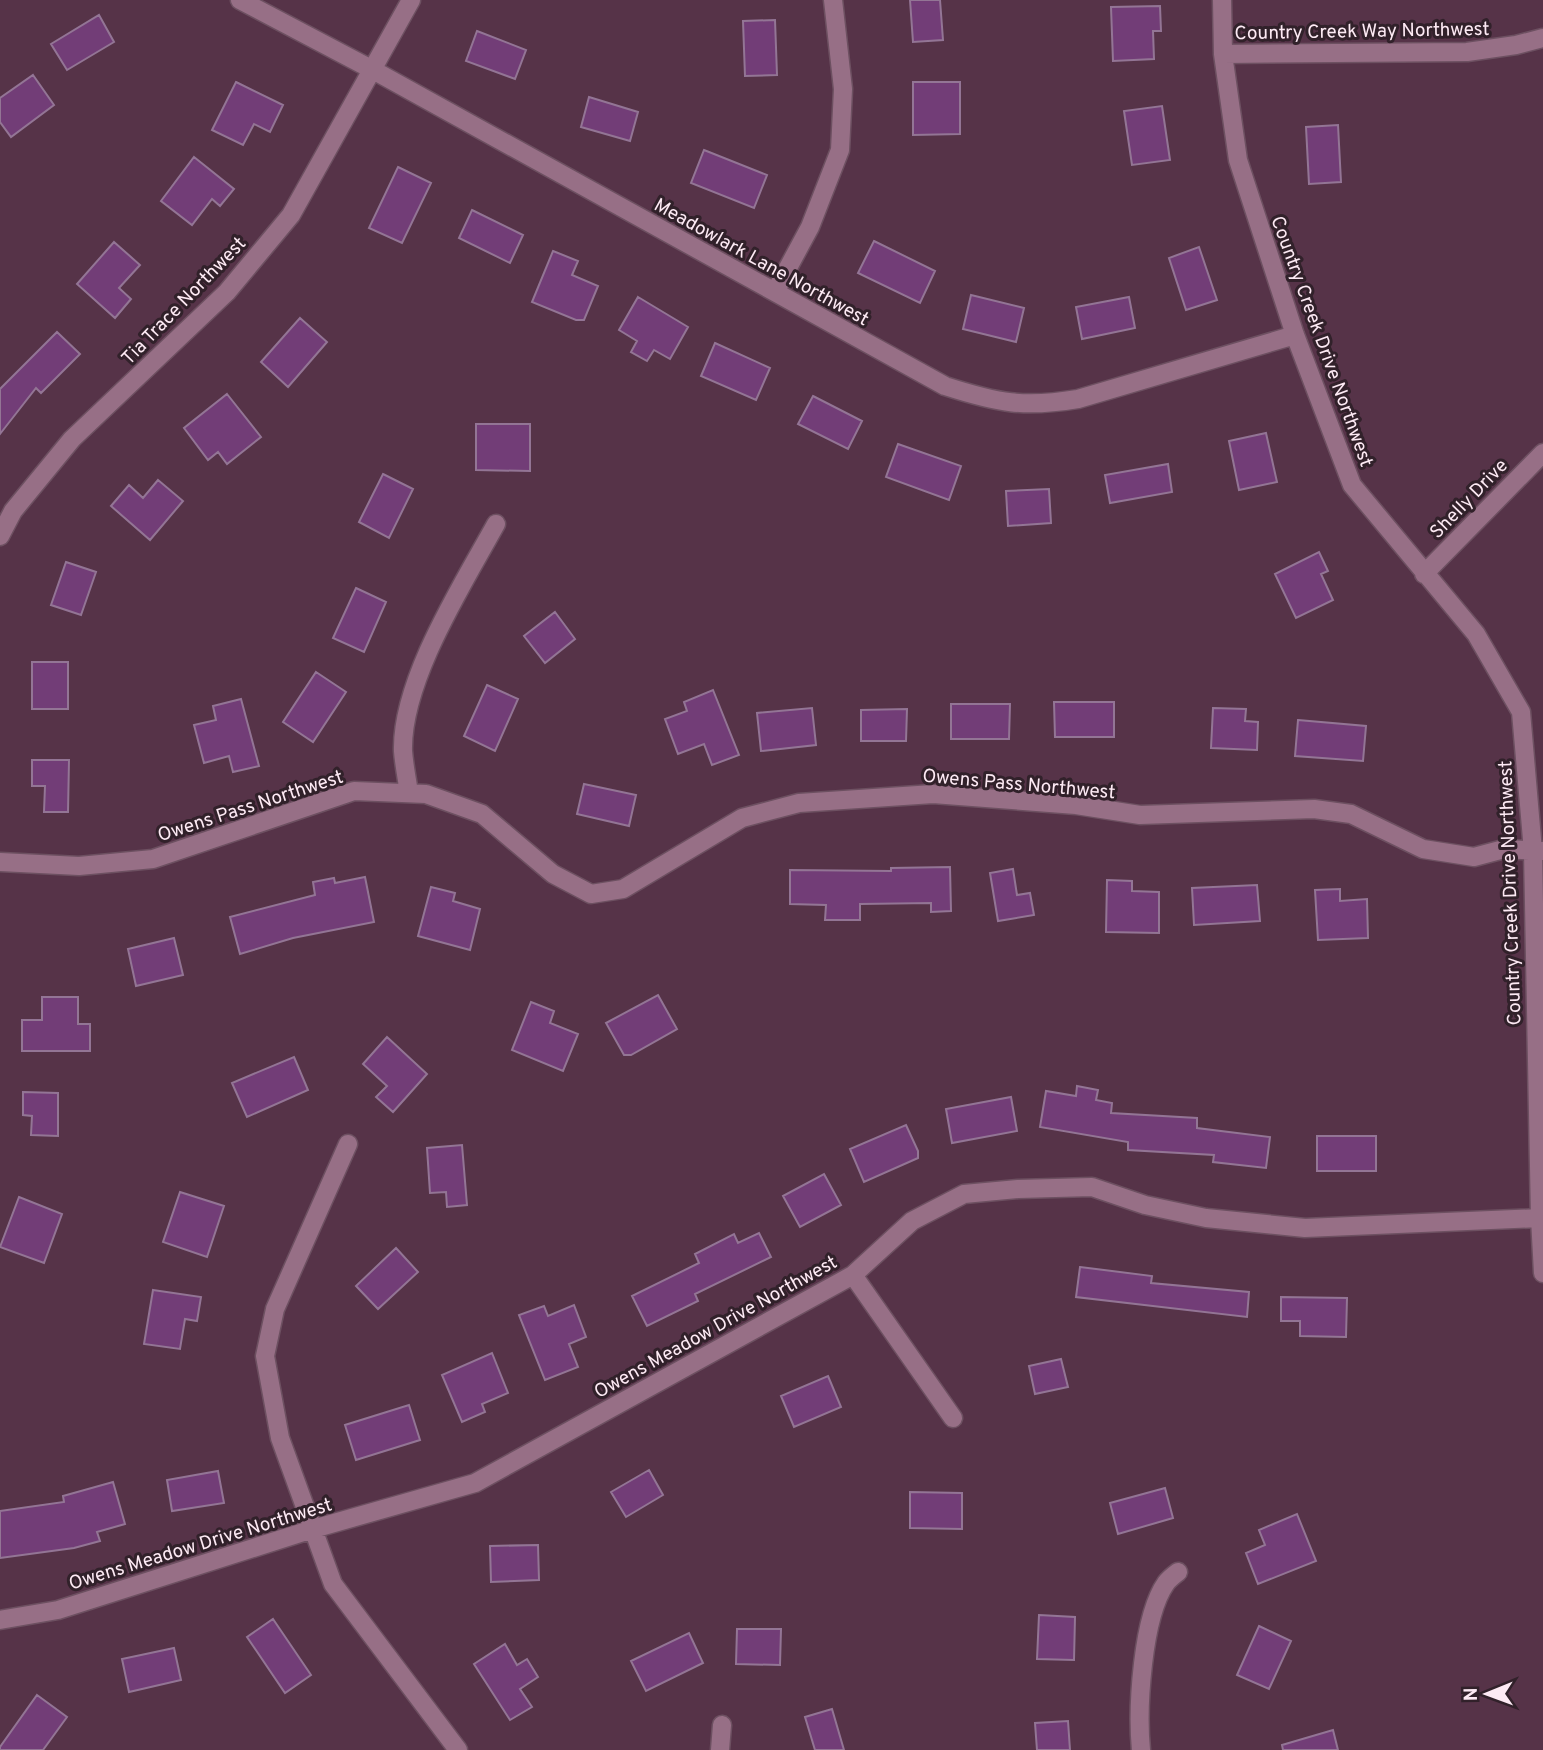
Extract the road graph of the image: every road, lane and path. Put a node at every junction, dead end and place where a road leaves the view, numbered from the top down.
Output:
1 (240, 0) edge
2 (411, 0) edge
3 (833, 0) edge
4 (1222, 0) edge
5 (1543, 38) edge
6 (1223, 54) junction
7 (373, 70) junction
8 (775, 292) junction
9 (1295, 335) junction
10 (1543, 453) edge
11 (496, 524) dead end
12 (0, 536) edge
13 (1424, 574) junction
14 (409, 793) junction
15 (1538, 851) edge
16 (0, 862) edge
17 (348, 1144) dead end
18 (1540, 1218) junction
19 (1543, 1273) edge
20 (853, 1275) junction
21 (953, 1418) dead end
22 (313, 1529) junction
23 (1178, 1572) dead end
24 (0, 1620) edge
25 (722, 1725) dead end
26 (457, 1750) edge
27 (720, 1750) edge
28 (1141, 1750) edge

1 - 7 street, Meadowlark Lane Northwest
2 - 7 street, Tia Trace Northwest
3 - 8 street
4 - 6 street, Country Creek Drive Northwest
5 - 6 street, Country Creek Way Northwest
6 - 9 street, Country Creek Drive Northwest
7 - 8 street, Meadowlark Lane Northwest
7 - 12 street, Tia Trace Northwest
8 - 9 street, Meadowlark Lane Northwest
9 - 13 street, Country Creek Drive Northwest
10 - 13 street, Shelly Drive
11 - 14 street
13 - 15 street, Country Creek Drive Northwest
14 - 15 street, Owens Pass Northwest
14 - 16 street, Owens Pass Northwest
15 - 18 street, Country Creek Drive Northwest
17 - 22 street
18 - 19 street, Country Creek Drive Northwest
18 - 20 street, Owens Meadow Drive Northwest
20 - 21 street
20 - 22 street, Owens Meadow Drive Northwest
22 - 24 street, Owens Meadow Drive Northwest
22 - 26 street
23 - 28 street
25 - 27 street

